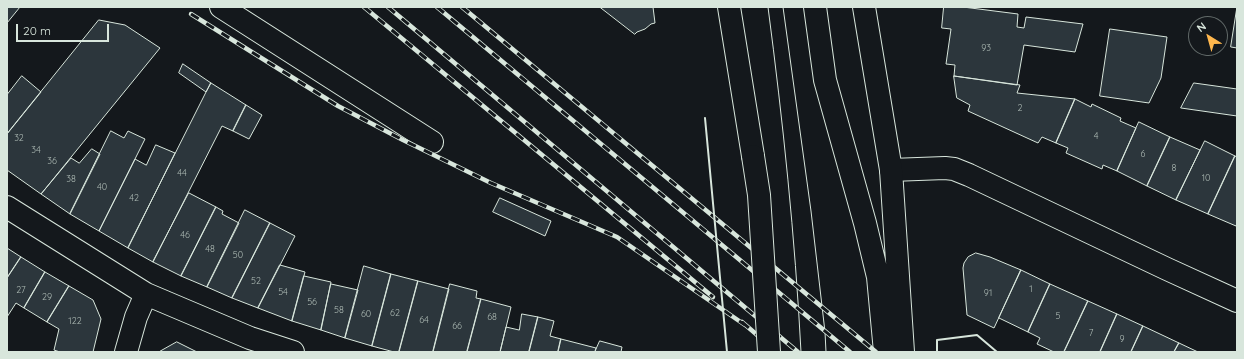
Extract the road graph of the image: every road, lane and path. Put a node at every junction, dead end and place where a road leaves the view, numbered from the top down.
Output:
1 (222, 7) edge
2 (729, 7) edge
3 (815, 7) edge
4 (864, 7) edge
5 (432, 142) dead end
6 (891, 170) junction
7 (7, 207) edge
8 (146, 294) junction
9 (1237, 300) edge
10 (126, 352) edge
11 (293, 352) edge
12 (769, 352) edge
13 (885, 352) edge
14 (903, 352) edge

1 - 5 main road
2 - 12 main road, bridge
3 - 13 main road
4 - 6 main road
6 - 9 main road
6 - 14 main road
7 - 8 main road
8 - 10 main road
8 - 11 main road

